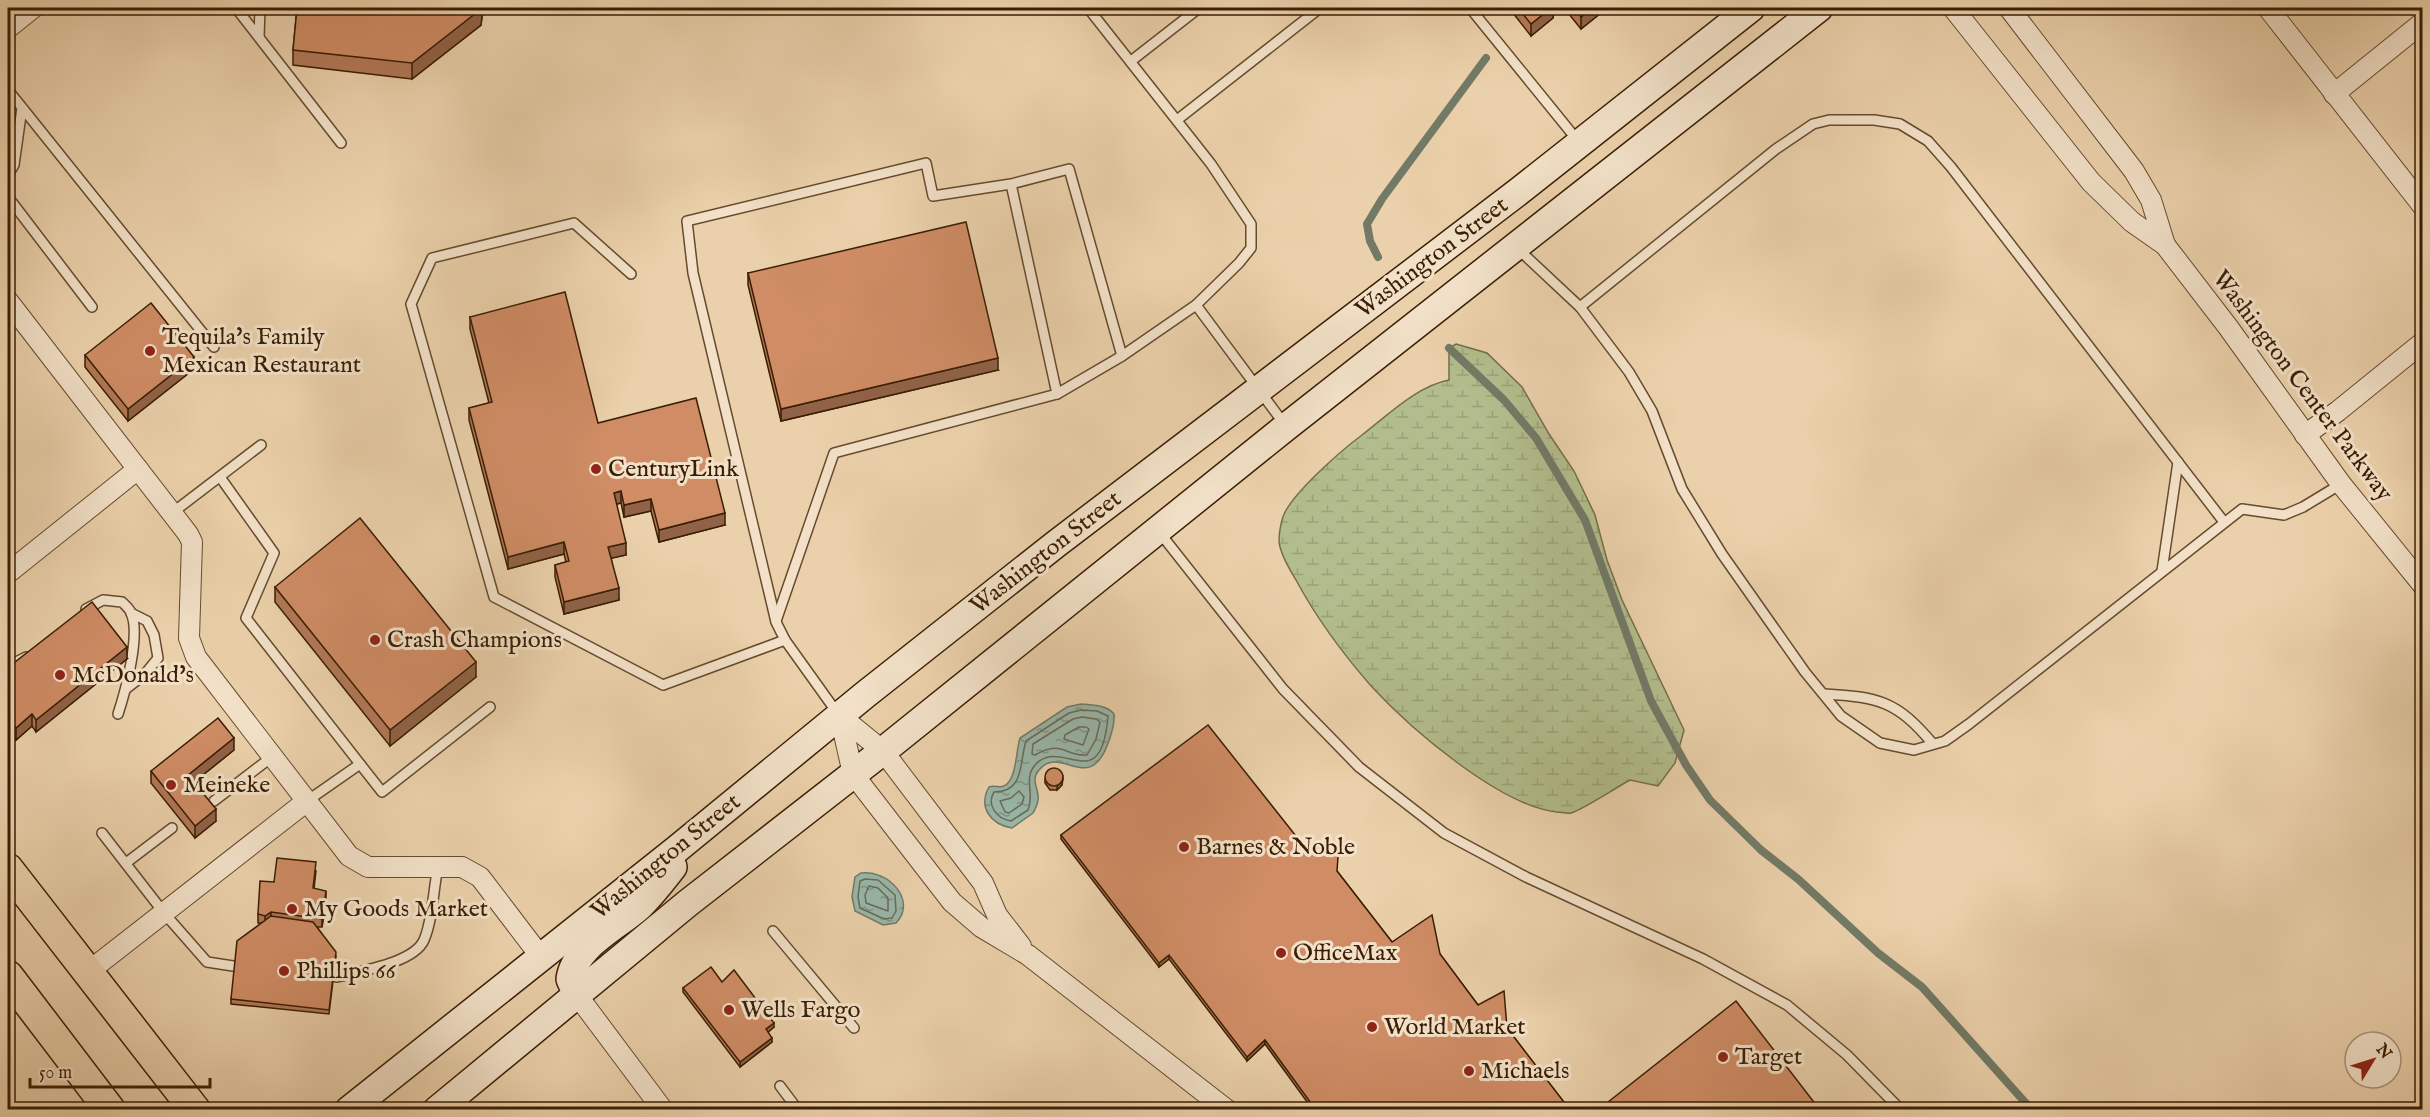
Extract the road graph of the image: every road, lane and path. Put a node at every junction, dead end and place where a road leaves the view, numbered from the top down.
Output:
1 (33, 8) edge
2 (236, 8) edge
3 (260, 8) edge
4 (1088, 8) edge
5 (1199, 8) edge
6 (1320, 8) edge
7 (1470, 8) edge
8 (1751, 8) edge
9 (1820, 8) edge
10 (1953, 8) edge
11 (2009, 8) edge
12 (2268, 8) edge
13 (2422, 23) edge
14 (8, 28) edge
15 (259, 37) junction
16 (1131, 61) junction
17 (8, 90) edge
18 (2334, 93) junction
19 (22, 108) junction
20 (1178, 120) junction
21 (341, 143) dead end
22 (1580, 143) junction
23 (8, 175) edge
24 (1011, 184) junction
25 (8, 197) edge
26 (2422, 205) edge
27 (2165, 245) junction
28 (1516, 247) junction
29 (631, 274) dead end
30 (8, 301) edge
31 (1196, 305) junction
32 (92, 307) dead end
33 (1580, 307) junction
34 (2422, 343) edge
35 (214, 347) dead end
36 (1122, 356) junction
37 (1258, 389) junction
38 (1057, 394) junction
39 (1286, 427) junction
40 (2305, 435) junction
41 (261, 445) dead end
42 (2178, 462) junction
43 (138, 469) junction
44 (220, 477) junction
45 (2341, 484) junction
46 (172, 513) junction
47 (2224, 522) junction
48 (1158, 530) junction
49 (2162, 571) junction
50 (8, 573) edge
51 (2422, 584) edge
52 (131, 613) junction
53 (78, 615) edge
54 (776, 622) junction
55 (785, 640) junction
56 (34, 651) edge
57 (8, 666) edge
58 (127, 688) junction
59 (1824, 694) junction
60 (490, 707) dead end
61 (118, 714) dead end
62 (840, 716) junction
63 (1933, 744) junction
64 (883, 751) junction
65 (273, 756) junction
66 (360, 764) junction
67 (853, 774) junction
68 (214, 801) dead end
69 (307, 801) junction
70 (172, 828) dead end
71 (704, 828) junction
72 (102, 833) dead end
73 (126, 863) junction
74 (438, 867) junction
75 (8, 869) edge
76 (164, 912) junction
77 (773, 932) dead end
78 (1028, 955) junction
79 (541, 957) junction
80 (232, 966) edge
81 (88, 972) junction
82 (8, 976) edge
83 (337, 977) dead end
84 (577, 994) junction
85 (854, 1028) dead end
86 (780, 1086) dead end
87 (110, 1110) edge
88 (195, 1110) edge
89 (350, 1110) edge
90 (437, 1110) edge
91 (663, 1110) edge
92 (798, 1110) edge
93 (1227, 1110) edge
94 (1901, 1110) edge

1 - 14 street
2 - 15 lane
3 - 15 lane
4 - 16 lane
5 - 16 lane
6 - 20 lane
7 - 22 lane
8 - 22 main road, Washington Street
9 - 28 main road, Washington Street
10 - 27 street, Washington Center Parkway
11 - 27 street, Washington Center Parkway
12 - 18 street
13 - 18 street
15 - 21 lane
16 - 20 lane
17 - 19 lane
18 - 26 street
19 - 23 lane
19 - 35 lane
20 - 31 lane
22 - 37 main road, Washington Street
24 - 36 lane
24 - 38 lane
24 - 54 lane
25 - 32 lane
27 - 40 street, Washington Center Parkway
28 - 33 lane
28 - 39 main road, Washington Street
29 - 55 lane
30 - 43 street
31 - 36 lane
31 - 37 lane
33 - 42 lane
33 - 59 lane
34 - 40 street
36 - 38 lane
37 - 39 lane
37 - 62 main road, Washington Street
38 - 54 lane
39 - 48 main road, Washington Street
40 - 45 street, Washington Center Parkway
41 - 44 lane
42 - 47 lane
42 - 49 lane
43 - 46 street
43 - 50 street
44 - 46 lane
44 - 66 lane
45 - 47 lane
45 - 51 street, Washington Center Parkway
46 - 65 street
47 - 49 lane
48 - 64 main road, Washington Street
48 - 94 lane
49 - 63 lane
52 - 53 lane
52 - 58 lane
52 - 58 lane
54 - 55 lane
55 - 62 lane
56 - 57 lane
58 - 61 lane
59 - 63 lane
59 - 63 lane
60 - 66 lane
62 - 64 street
62 - 67 street
62 - 71 main road, Washington Street
64 - 67 main road, Washington Street
64 - 78 street
65 - 68 lane
65 - 69 street
66 - 69 lane
67 - 78 street
67 - 84 main road, Washington Street
69 - 74 street
69 - 76 street
70 - 73 lane
71 - 79 main road, Washington Street
71 - 84 main road
72 - 73 lane
73 - 76 lane
74 - 79 street
74 - 83 lane
75 - 81 main road
76 - 80 lane
76 - 81 street
77 - 85 lane
78 - 93 street
79 - 89 main road, Washington Street
81 - 88 main road
82 - 87 main road
84 - 90 main road, Washington Street
84 - 91 street
86 - 92 lane

